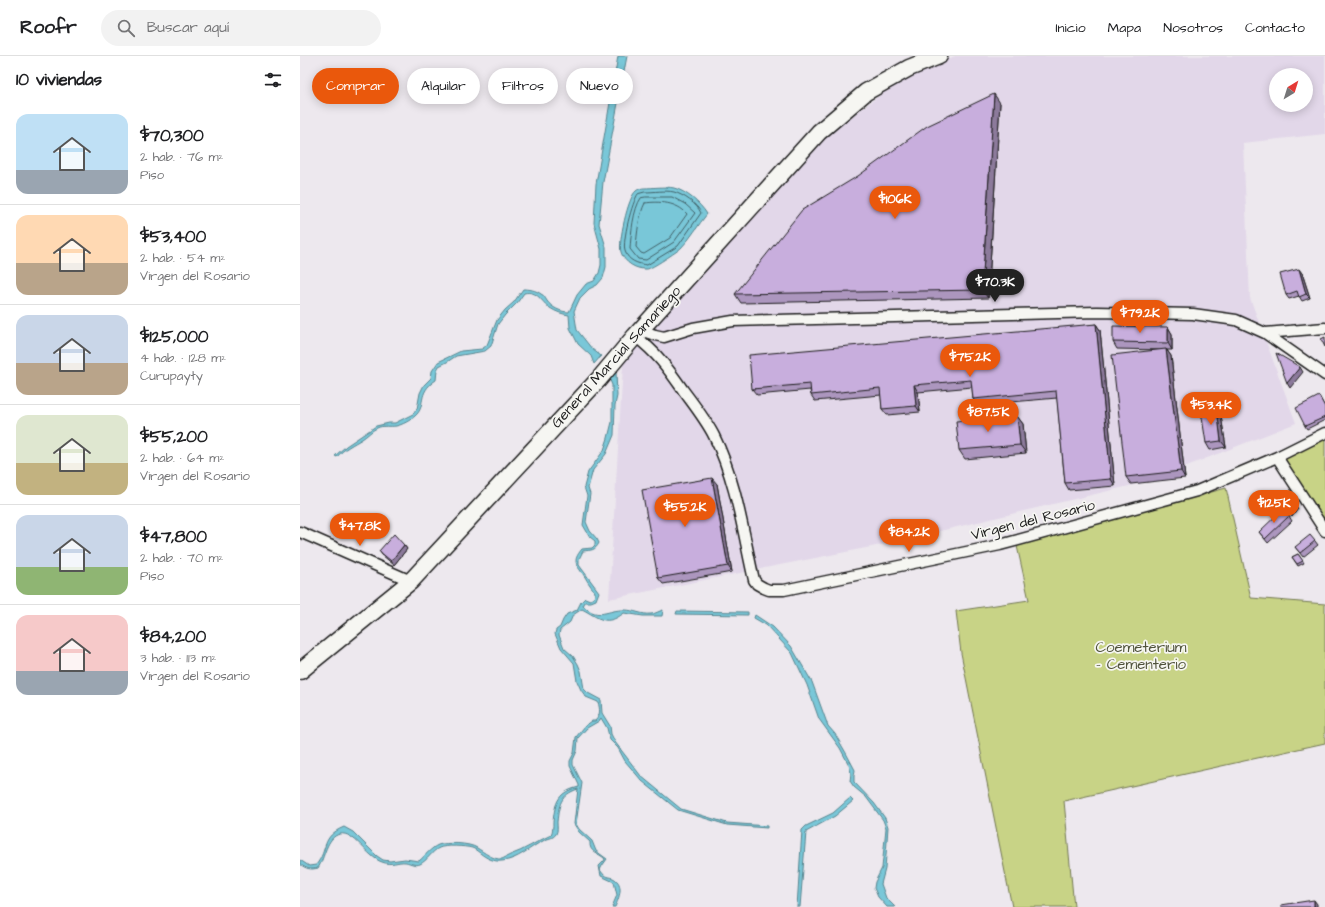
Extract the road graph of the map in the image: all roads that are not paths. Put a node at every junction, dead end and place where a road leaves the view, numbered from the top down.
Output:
1 (939, 56) edge
2 (1325, 328) edge
3 (637, 333) junction
4 (1265, 333) junction
5 (1325, 375) edge
6 (1325, 433) edge
7 (1277, 458) junction
8 (1325, 531) edge
9 (300, 532) edge
10 (411, 581) junction
11 (300, 671) edge

1 - 3 main road, General Marcial Samaniego
2 - 4 street
3 - 4 street
3 - 7 street, Virgen del Rosario
3 - 10 main road, General Marcial Samaniego
4 - 5 street
6 - 7 street, Virgen del Rosario
7 - 8 street
9 - 10 street
10 - 11 main road, General Marcial Samaniego

